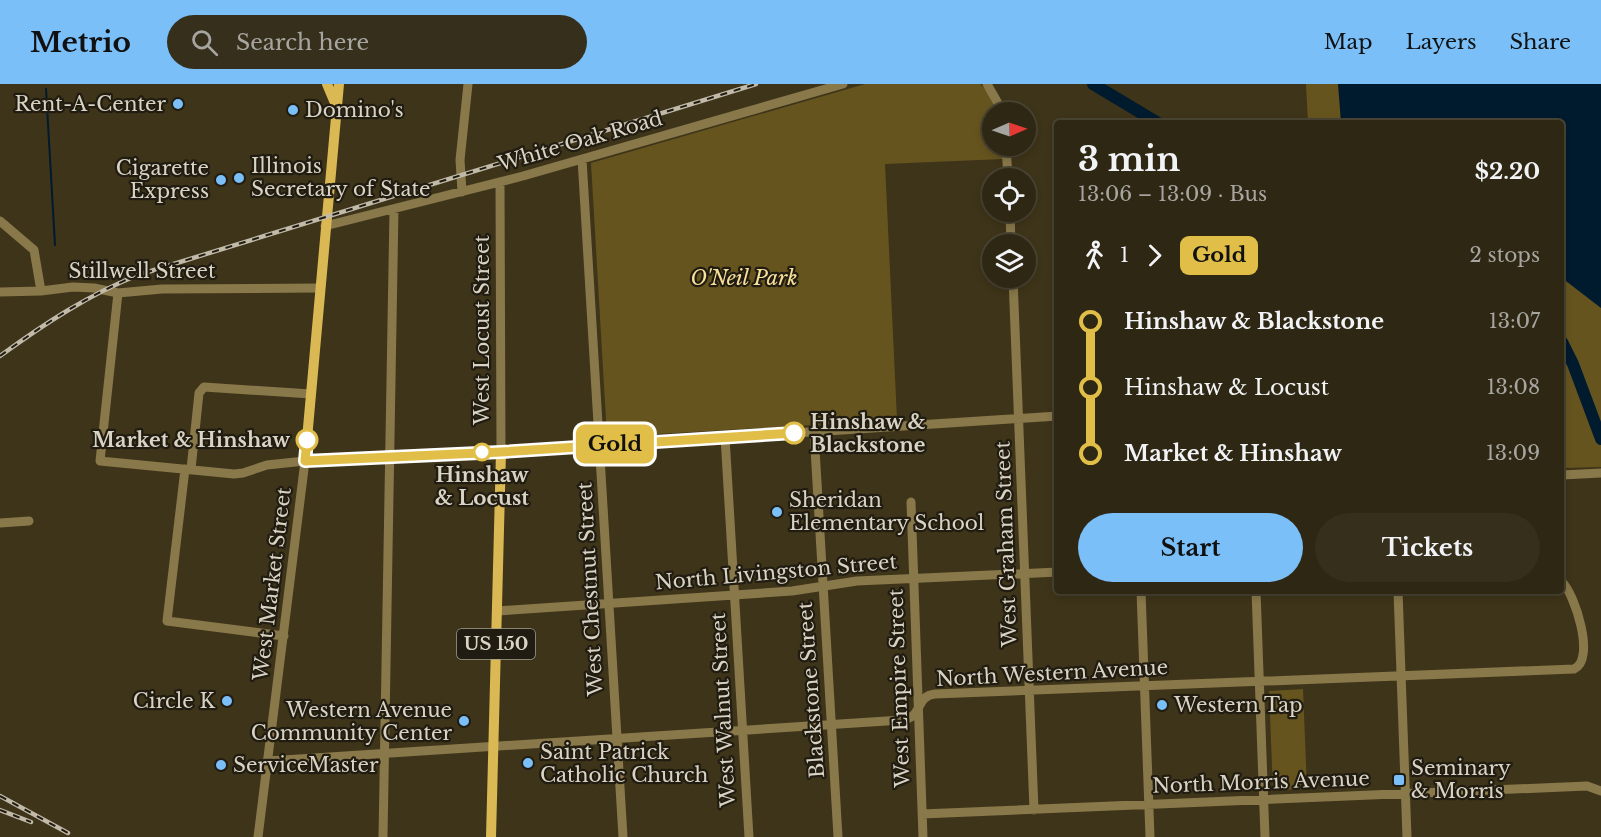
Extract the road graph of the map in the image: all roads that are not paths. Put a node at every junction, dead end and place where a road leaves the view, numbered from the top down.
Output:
1 (327, 84) edge
2 (339, 84) edge
3 (468, 84) edge
4 (843, 84) edge
5 (987, 84) edge
6 (997, 102) edge
7 (337, 107) junction
8 (582, 159) junction
9 (500, 182) junction
10 (462, 192) junction
11 (394, 209) junction
12 (0, 221) edge
13 (325, 226) junction
14 (320, 288) junction
15 (1013, 288) edge
16 (41, 291) junction
17 (0, 292) edge
18 (118, 293) junction
19 (311, 394) junction
20 (1054, 416) edge
21 (1019, 418) junction
22 (814, 432) junction
23 (725, 437) junction
24 (600, 445) junction
25 (501, 452) junction
26 (391, 456) junction
27 (305, 461) junction
28 (188, 470) junction
29 (1598, 473) edge
30 (1564, 475) edge
31 (911, 502) dead end
32 (29, 521) dead end
33 (0, 523) edge
34 (1054, 572) edge
35 (1026, 573) junction
36 (913, 578) junction
37 (1564, 585) edge
38 (822, 587) junction
39 (1141, 594) edge
40 (1256, 594) edge
41 (1398, 594) edge
42 (735, 596) junction
43 (609, 604) junction
44 (497, 611) junction
45 (284, 636) junction
46 (1401, 676) junction
47 (1259, 682) junction
48 (1145, 687) junction
49 (1030, 691) junction
50 (918, 708) junction
51 (831, 724) junction
52 (743, 730) junction
53 (617, 738) junction
54 (494, 746) junction
55 (385, 753) junction
56 (268, 761) junction
57 (1601, 791) edge
58 (1405, 794) junction
59 (1263, 800) junction
60 (1148, 805) junction
61 (1034, 810) junction
62 (922, 814) junction
63 (258, 837) edge
64 (382, 837) edge
65 (491, 837) edge
66 (623, 837) edge
67 (749, 837) edge
68 (838, 837) edge
69 (923, 837) edge
70 (1150, 837) edge
71 (1265, 837) edge
72 (1407, 837) edge

1 - 7 main road
2 - 7 main road, West Market Street
3 - 10 street
4 - 8 street, White Oak Road
5 - 6 street
7 - 13 main road, West Market Street
8 - 9 street, White Oak Road
8 - 24 street, West Chestnut Street
9 - 10 street, White Oak Road
9 - 25 street, West Locust Street
10 - 11 street, White Oak Road
11 - 13 street, White Oak Road
11 - 26 street
12 - 16 street
13 - 14 main road, West Market Street
14 - 18 street, Stillwell Street
14 - 19 main road, West Market Street
15 - 21 street, West Graham Street
16 - 17 street, Stillwell Street
16 - 18 street, Stillwell Street
18 - 28 street
19 - 27 main road, West Market Street
19 - 28 street
20 - 21 street
21 - 22 street
21 - 35 street, West Graham Street
22 - 23 street
22 - 38 street, Blackstone Street
23 - 24 street
23 - 42 street, West Walnut Street
24 - 25 street
24 - 43 street, West Chestnut Street
25 - 26 main road
25 - 44 main road, West Locust Street / US 150
26 - 27 main road
26 - 55 street
27 - 28 street
27 - 45 street, West Market Street
28 - 45 street
29 - 30 street
31 - 36 street, West Empire Street
32 - 33 street
34 - 35 street, North Livingston Street
35 - 36 street, North Livingston Street
35 - 49 street, West Graham Street
36 - 38 street, North Livingston Street
36 - 50 street, West Empire Street
37 - 46 street, North Western Avenue
38 - 42 street, North Livingston Street
38 - 51 street, Blackstone Street
39 - 48 street
40 - 47 street
41 - 46 street
42 - 43 street, North Livingston Street
42 - 52 street, West Walnut Street
43 - 44 street, North Livingston Street
43 - 53 street, West Chestnut Street
44 - 54 main road, West Locust Street / US 150
45 - 56 street, West Market Street
46 - 47 street, North Western Avenue
46 - 58 street
47 - 48 street, North Western Avenue
47 - 59 street
48 - 49 street, North Western Avenue
48 - 60 street
49 - 50 street, North Western Avenue
49 - 61 street, West Graham Street
50 - 51 street, North Western Avenue
50 - 62 street, West Empire Street
51 - 52 street, North Western Avenue
51 - 68 street, Blackstone Street
52 - 53 street, North Western Avenue
52 - 67 street, West Walnut Street
53 - 54 street, North Western Avenue
53 - 66 street, West Chestnut Street
54 - 55 street, North Western Avenue
54 - 65 main road, West Locust Street / US 150
55 - 56 street, North Western Avenue
55 - 64 street
56 - 63 street, West Market Street
57 - 58 street, North Morris Avenue
58 - 59 street, North Morris Avenue
58 - 72 street
59 - 60 street, North Morris Avenue
59 - 71 street
60 - 61 street, North Morris Avenue
60 - 70 street
61 - 62 street, North Morris Avenue
62 - 69 street, West Empire Street

